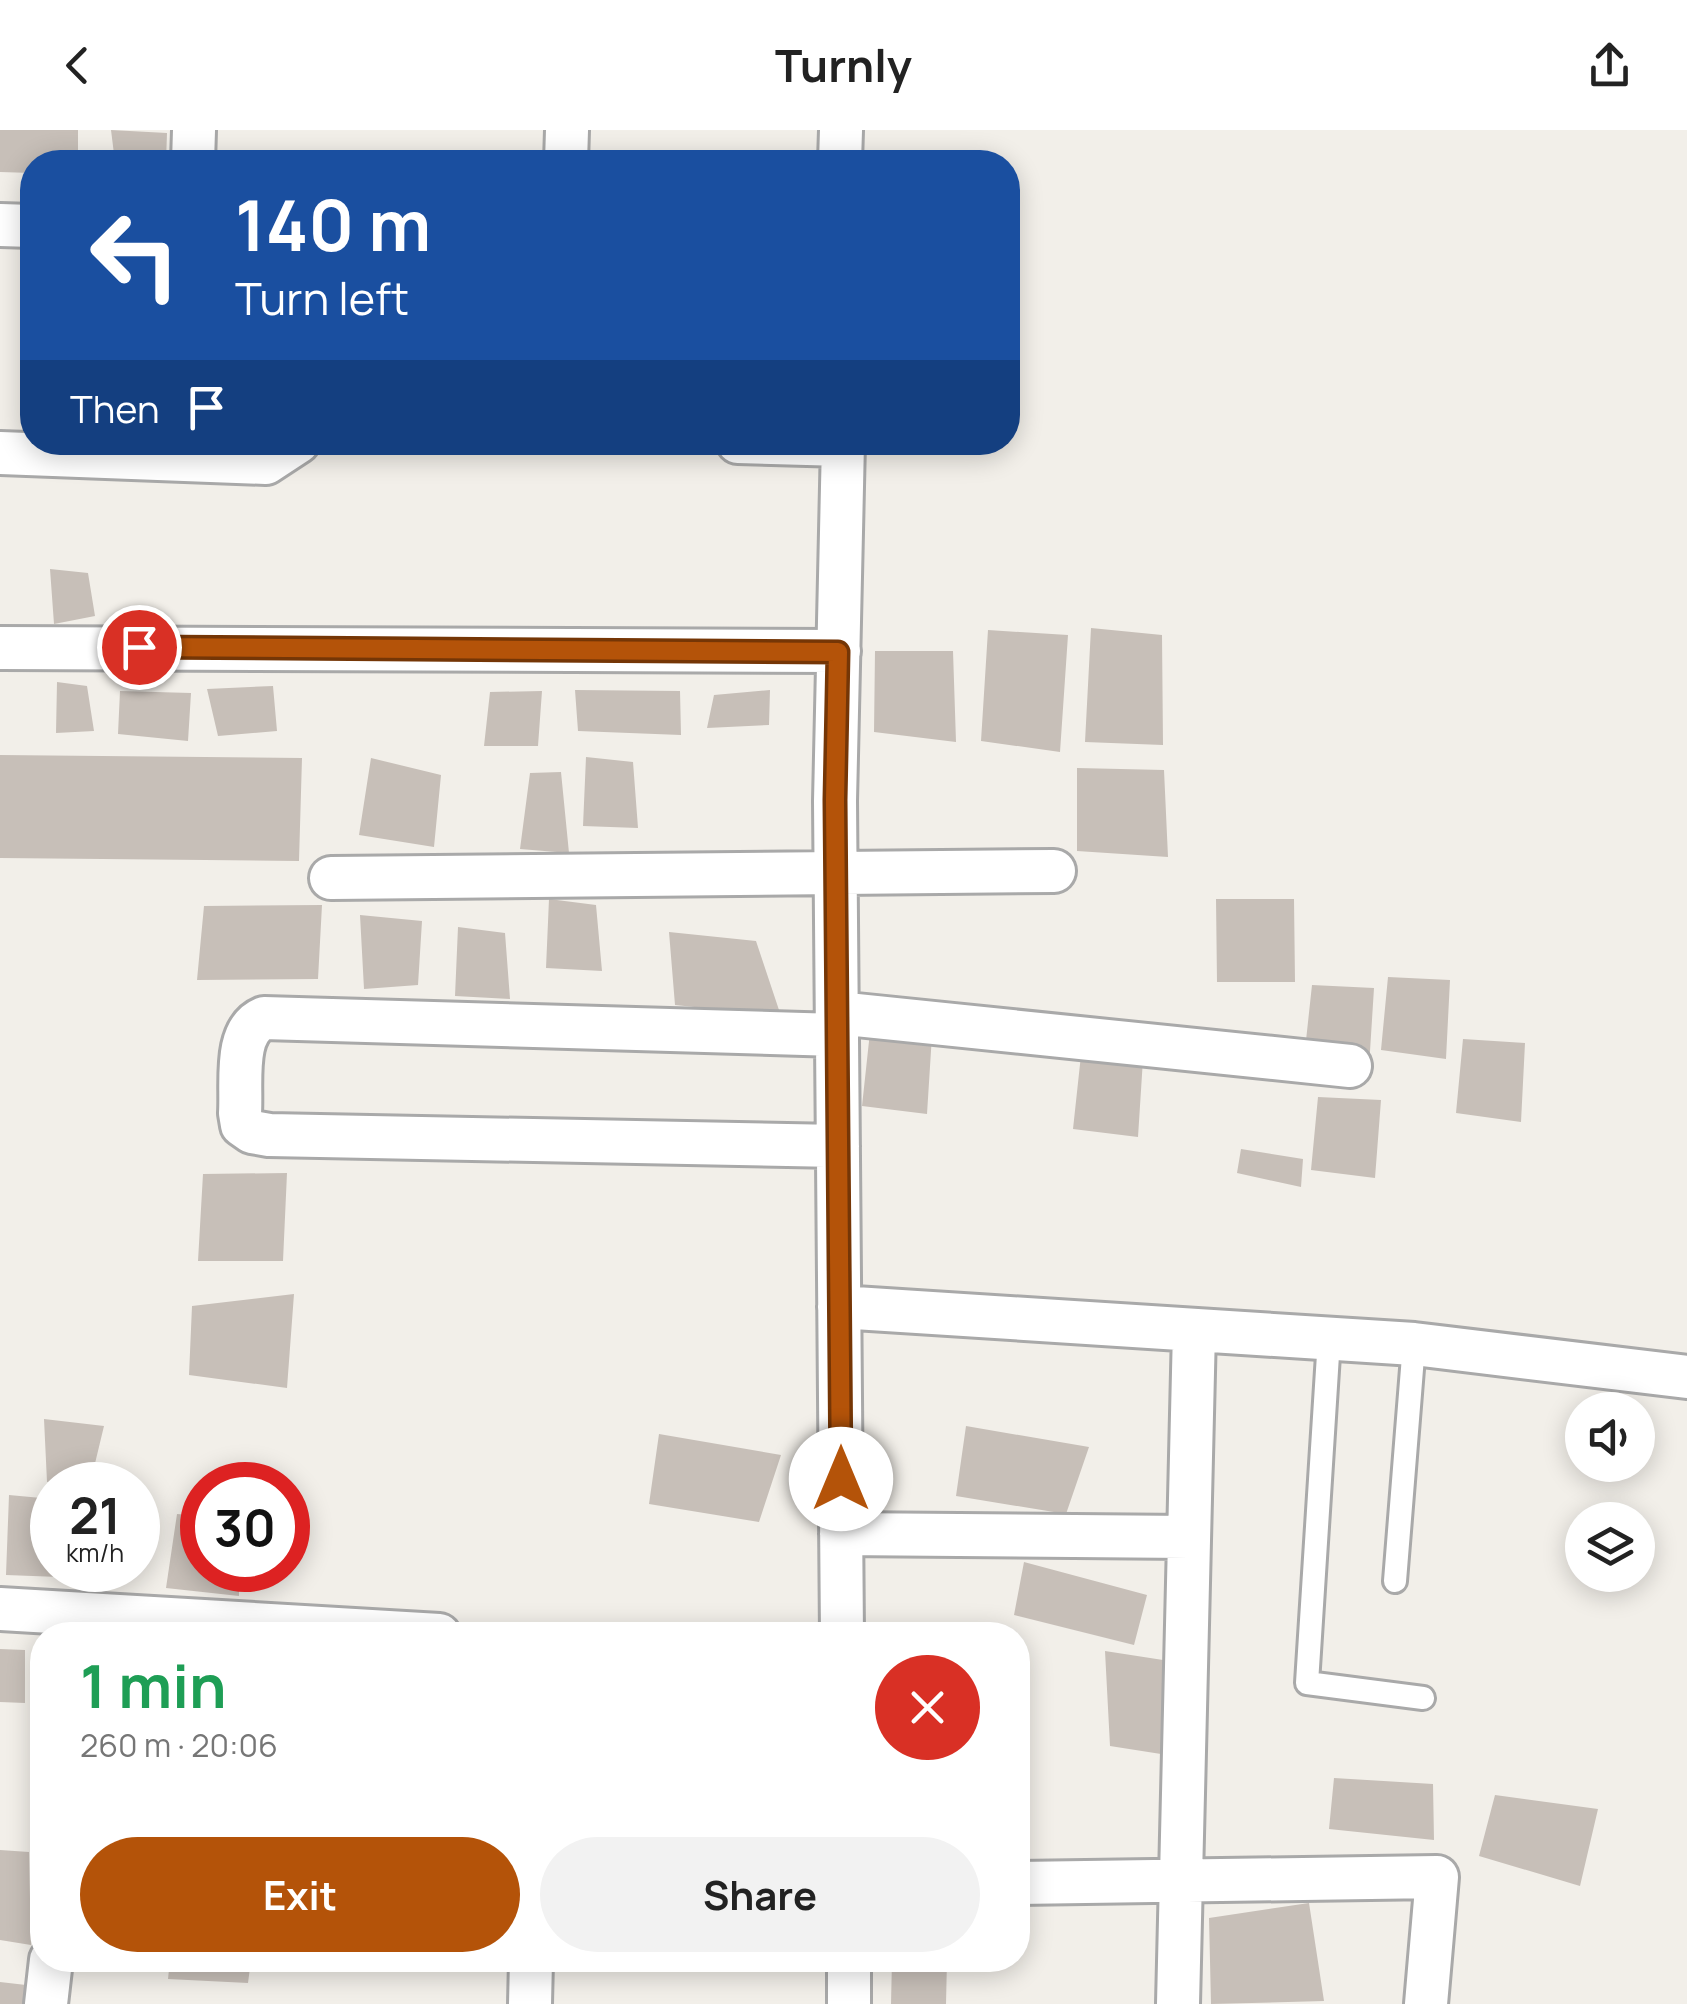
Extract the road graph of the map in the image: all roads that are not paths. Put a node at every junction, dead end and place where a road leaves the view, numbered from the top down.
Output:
1 (53, 455) edge
2 (278, 455) edge
3 (843, 455) edge
4 (0, 648) edge
5 (838, 652) junction
6 (1054, 871) dead end
7 (836, 872) junction
8 (331, 878) dead end
9 (837, 1024) junction
10 (1350, 1066) dead end
11 (838, 1146) junction
12 (840, 1307) junction
13 (1194, 1330) junction
14 (1329, 1339) junction
15 (1414, 1344) junction
16 (1687, 1377) edge
17 (842, 1534) junction
18 (1189, 1537) junction
19 (1395, 1581) dead end
20 (0, 1610) edge
21 (211, 1622) edge
22 (842, 1622) edge
23 (1422, 1698) dead end
24 (1181, 1881) junction
25 (1030, 1883) edge
26 (50, 1972) edge
27 (531, 1972) edge
28 (849, 1972) edge
29 (46, 2004) edge
30 (530, 2004) edge
31 (850, 2004) edge
32 (1178, 2004) edge
33 (1426, 2004) edge

1 - 2 street
3 - 5 street
4 - 5 street
5 - 7 street
6 - 7 street
7 - 8 street
7 - 9 street
9 - 10 street
9 - 11 street
9 - 11 street
11 - 12 street
12 - 13 street
12 - 17 street
13 - 14 street
13 - 18 street
14 - 15 street
14 - 23 lane
15 - 16 street
15 - 19 lane
17 - 18 street
17 - 22 street
18 - 24 street
20 - 21 street
24 - 25 street
24 - 32 street
24 - 33 street
26 - 29 street
27 - 30 street
28 - 31 street

